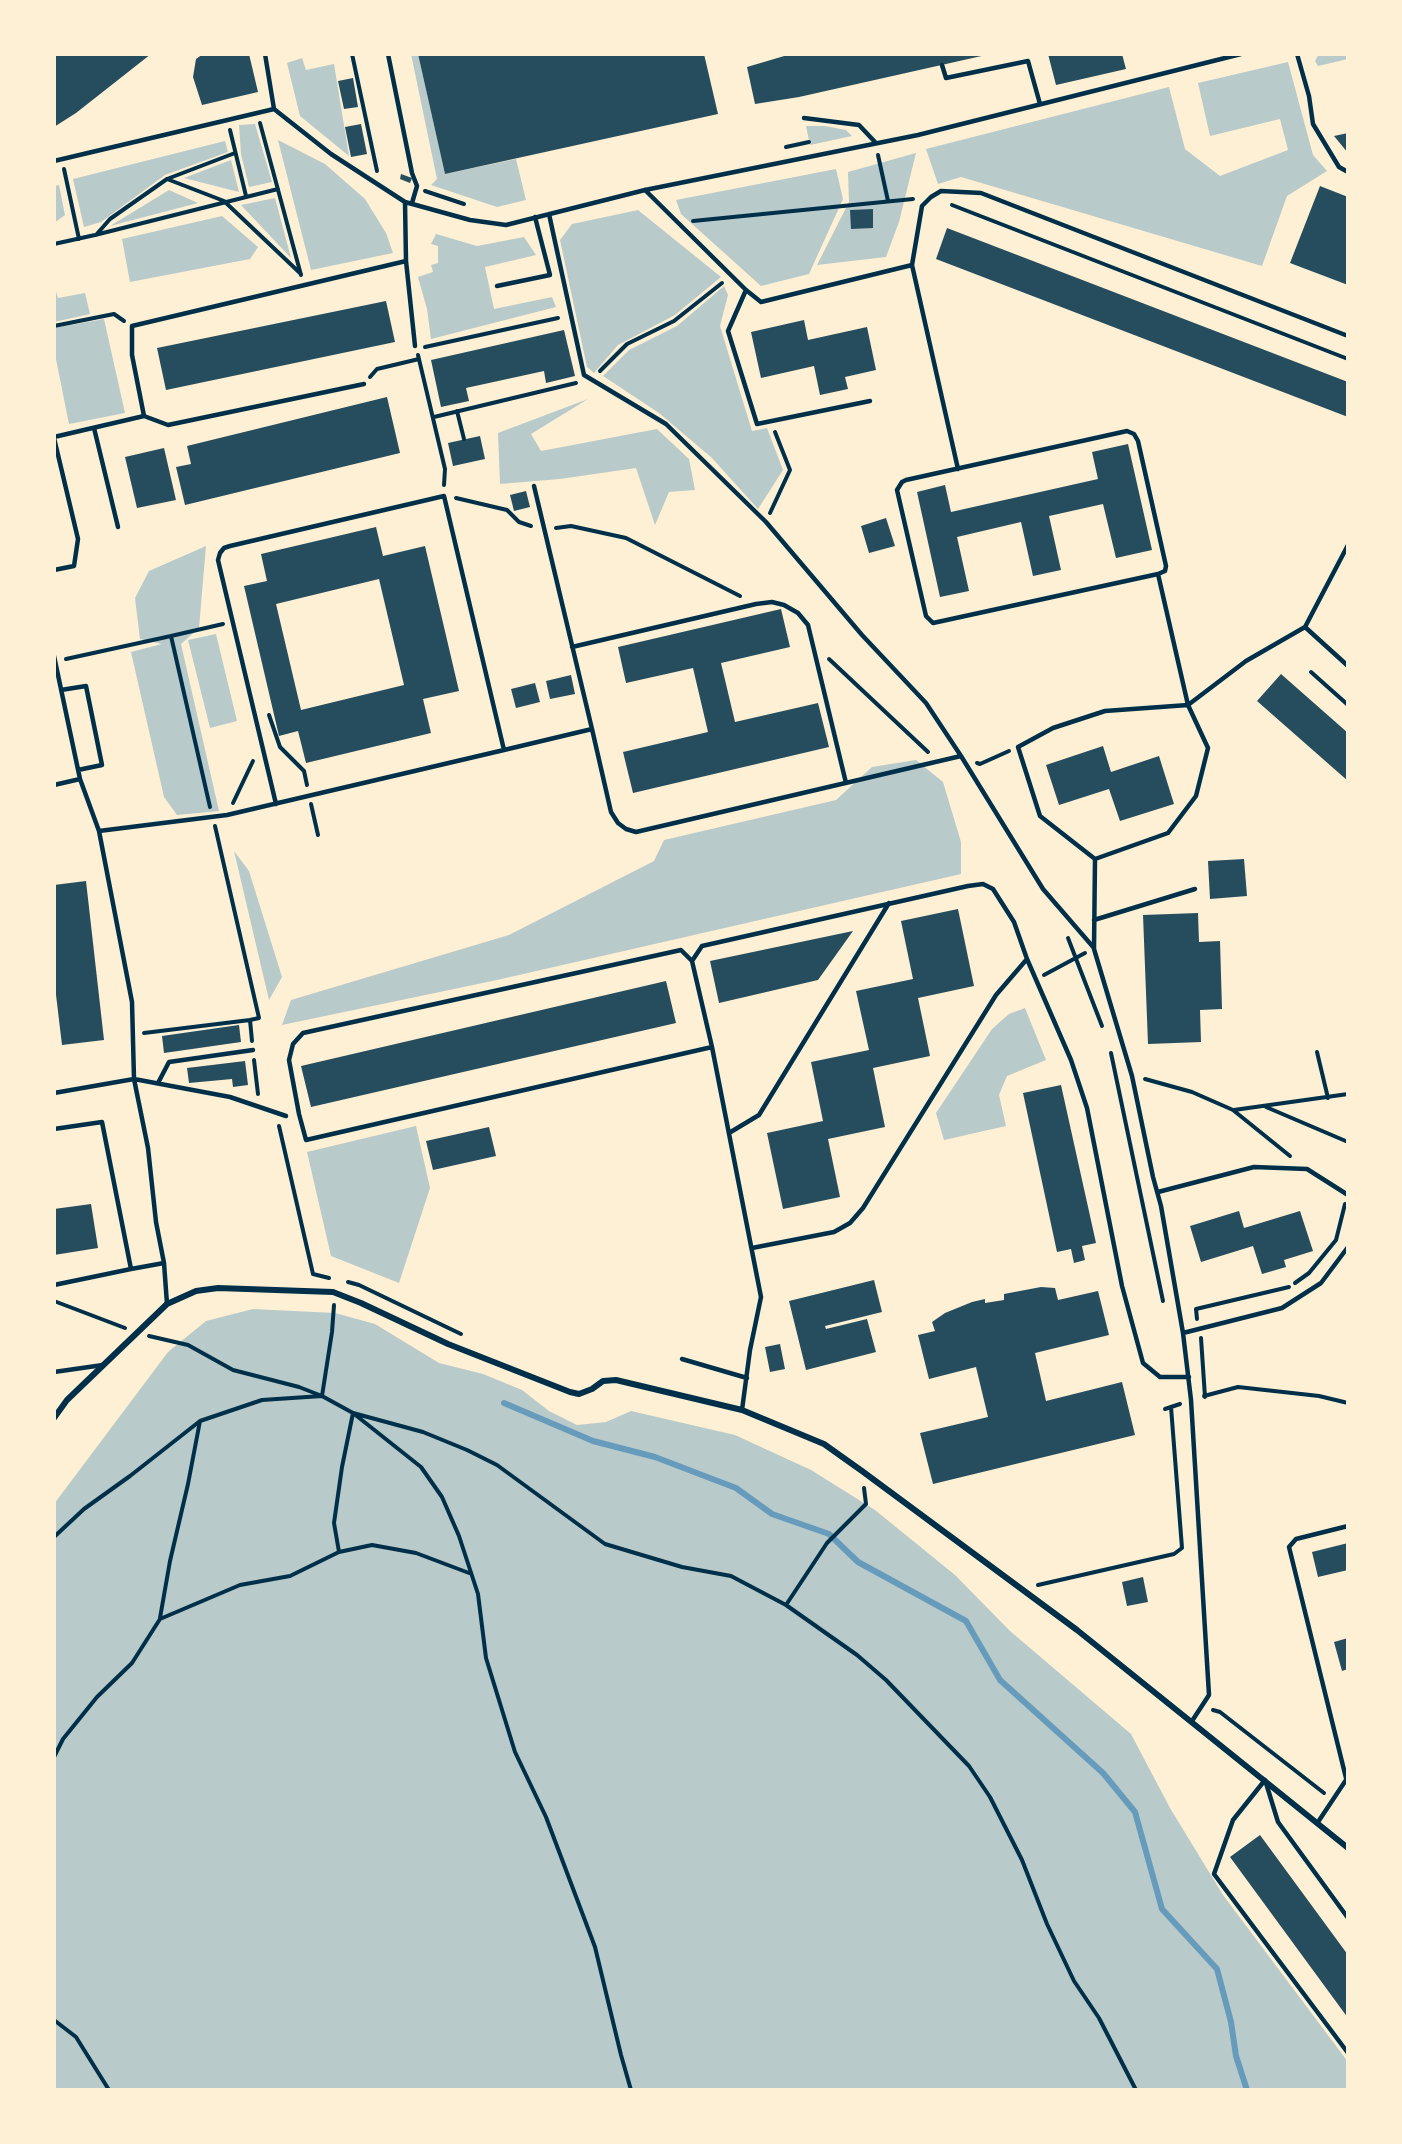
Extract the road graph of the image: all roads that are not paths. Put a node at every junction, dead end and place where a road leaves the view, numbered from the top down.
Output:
1 (265, 54) edge
2 (388, 54) edge
3 (1241, 54) edge
4 (1297, 54) edge
5 (942, 65) dead end
6 (1040, 104) junction
7 (274, 109) junction
8 (804, 118) dead end
9 (875, 142) junction
10 (54, 160) edge
11 (1348, 172) edge
12 (645, 190) junction
13 (405, 202) junction
14 (412, 203) junction
15 (549, 214) junction
16 (535, 217) junction
17 (406, 261) junction
18 (912, 265) junction
19 (497, 286) dead end
20 (746, 290) junction
21 (1348, 336) edge
22 (416, 346) dead end
23 (364, 384) road end
24 (870, 401) dead end
25 (144, 416) junction
26 (94, 428) junction
27 (54, 437) edge
28 (958, 469) junction
29 (534, 486) dead end
30 (118, 527) dead end
31 (1348, 545) edge
32 (54, 570) edge
33 (1158, 574) junction
34 (1305, 627) junction
35 (572, 647) junction
36 (55, 659) edge
37 (1348, 666) edge
38 (61, 690) junction
39 (1188, 705) junction
40 (592, 729) junction
41 (504, 750) junction
42 (962, 756) junction
43 (78, 770) junction
44 (80, 779) junction
45 (846, 783) junction
46 (54, 785) edge
47 (276, 804) junction
48 (99, 831) junction
49 (1095, 859) junction
50 (1195, 888) dead end
51 (889, 903) junction
52 (1094, 920) junction
53 (1094, 949) junction
54 (1027, 959) junction
55 (692, 961) junction
56 (712, 1047) junction
57 (253, 1050) dead end
58 (134, 1079) junction
59 (158, 1083) junction
60 (54, 1093) edge
61 (286, 1116) dead end
62 (54, 1129) edge
63 (729, 1133) junction
64 (1158, 1192) junction
65 (1348, 1195) edge
66 (1348, 1247) edge
67 (752, 1248) junction
68 (164, 1263) junction
69 (131, 1269) junction
70 (54, 1285) edge
71 (167, 1304) junction
72 (1183, 1333) junction
73 (682, 1359) dead end
74 (103, 1365) junction
75 (54, 1371) edge
76 (1189, 1377) junction
77 (747, 1378) junction
78 (742, 1410) junction
79 (54, 1418) edge
80 (1348, 1526) edge
81 (1192, 1721) junction
82 (1347, 1778) edge
83 (1265, 1780) junction
84 (1318, 1822) junction
85 (1348, 1848) edge
86 (1348, 1918) edge
87 (1348, 2053) edge

1 - 7 lane
2 - 14 lane
3 - 6 lane
4 - 11 lane
5 - 6 lane
6 - 9 lane
7 - 10 lane
7 - 13 lane
8 - 9 lane
9 - 12 lane
12 - 15 lane
12 - 20 lane
13 - 14 lane
13 - 17 lane
14 - 16 lane
15 - 16 lane
15 - 42 lane
16 - 19 lane
17 - 22 lane
17 - 25 lane
18 - 20 lane
18 - 21 lane
18 - 28 lane
20 - 24 lane
23 - 25 lane
25 - 26 lane
26 - 27 lane
26 - 30 lane
27 - 32 lane
28 - 33 lane
28 - 33 lane
29 - 35 lane
31 - 34 lane
33 - 39 lane
34 - 37 lane
34 - 39 lane
35 - 40 lane
35 - 45 lane
36 - 38 lane
38 - 43 lane
38 - 43 lane
39 - 49 lane
39 - 49 lane
40 - 41 lane
40 - 45 lane
41 - 47 lane
41 - 47 lane
42 - 45 lane
42 - 53 lane
43 - 44 lane
44 - 46 lane
44 - 48 lane
47 - 48 lane
48 - 58 lane
49 - 52 lane
50 - 52 lane
51 - 54 lane
51 - 55 lane
51 - 63 lane
52 - 53 lane
53 - 64 lane
54 - 67 lane
54 - 76 lane
55 - 56 lane
55 - 56 lane
56 - 63 lane
57 - 59 lane
58 - 59 lane
58 - 60 lane
58 - 68 lane
59 - 61 lane
62 - 69 lane
63 - 67 lane
64 - 65 lane
64 - 72 lane
66 - 72 lane
67 - 77 lane
68 - 69 lane
68 - 71 lane
69 - 70 lane
71 - 74 street
71 - 78 street
72 - 76 lane
73 - 77 lane
74 - 75 lane
74 - 79 street
76 - 81 lane
77 - 78 lane
78 - 81 street
80 - 82 lane
81 - 83 street
82 - 84 lane
83 - 84 street
83 - 86 lane
83 - 87 lane
84 - 85 street

